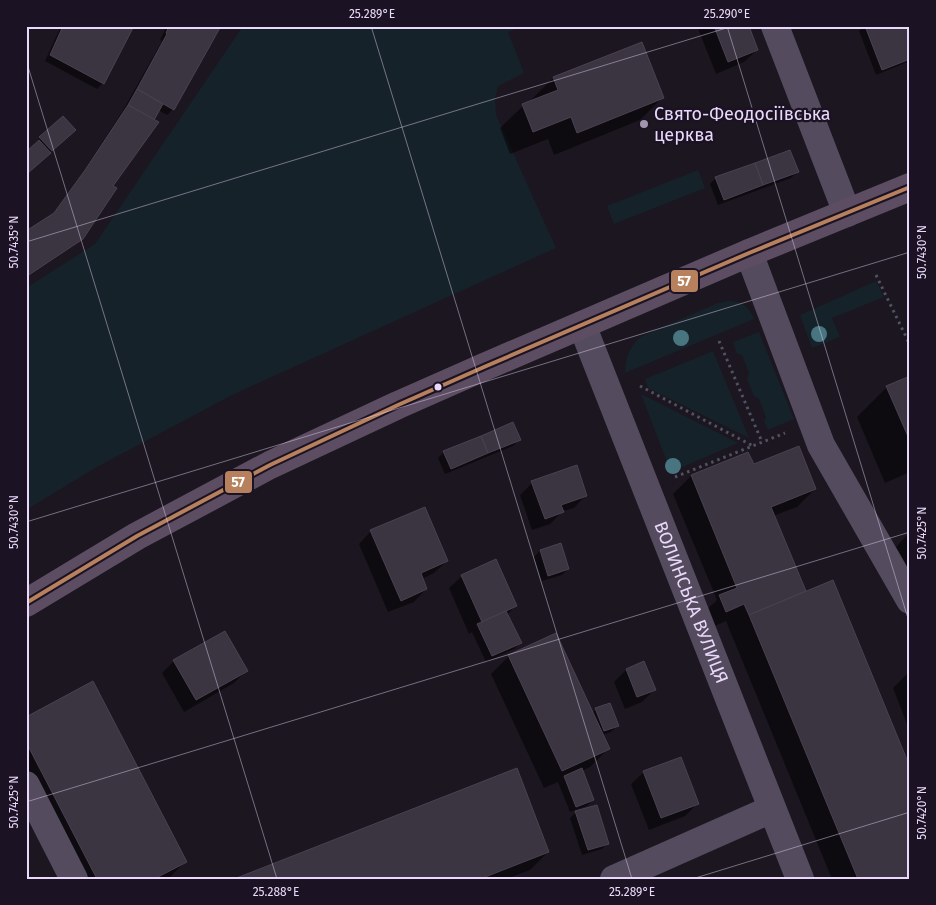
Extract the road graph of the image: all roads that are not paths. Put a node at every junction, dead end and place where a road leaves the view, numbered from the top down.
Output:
1 (775, 26) edge
2 (910, 187) edge
3 (847, 213) junction
4 (750, 253) junction
5 (582, 325) junction
6 (910, 600) edge
7 (26, 603) edge
8 (26, 785) edge
9 (772, 809) junction
10 (74, 879) edge
11 (614, 879) edge
12 (800, 879) edge

1 - 3 street
2 - 3 main road
3 - 4 main road
4 - 5 main road
4 - 6 street
5 - 7 main road
5 - 9 street, ВОЛИНСЬКА ВУЛИЦЯ
8 - 10 street
9 - 11 street
9 - 12 street, ВОЛИНСЬКА ВУЛИЦЯ

